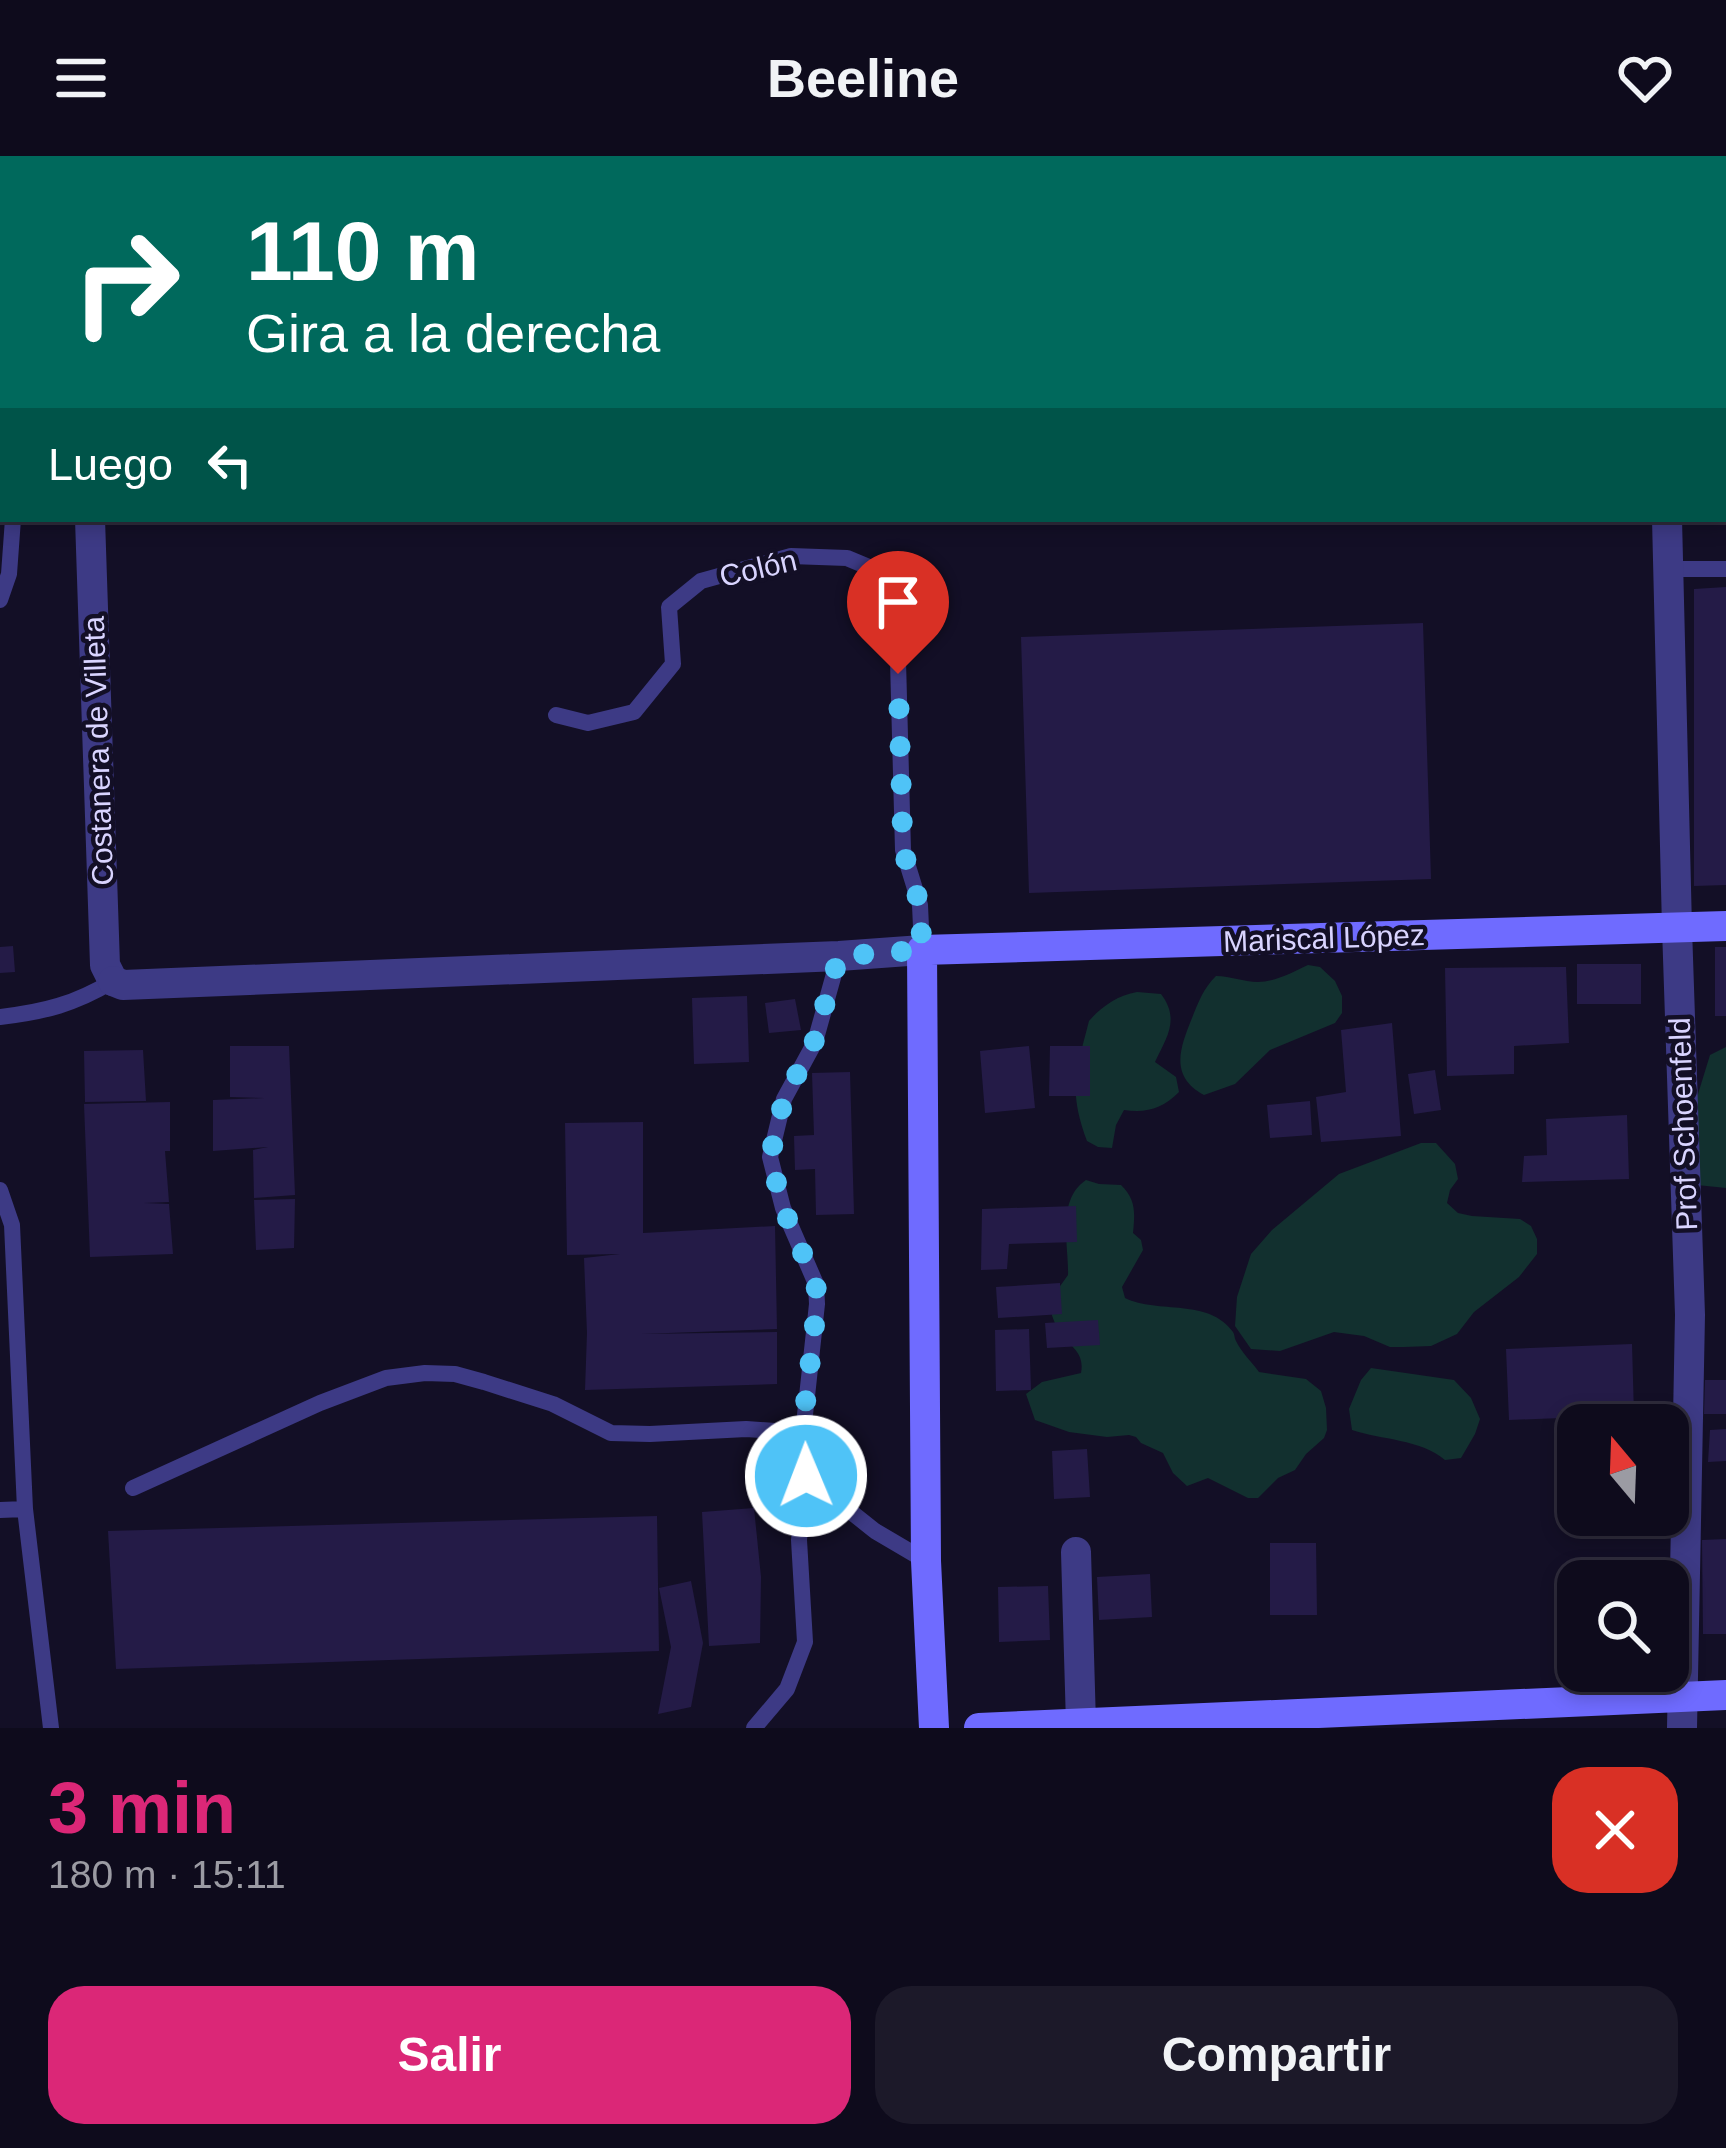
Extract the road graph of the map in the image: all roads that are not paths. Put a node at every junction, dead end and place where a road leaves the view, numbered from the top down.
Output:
1 (13, 522) edge
2 (90, 522) edge
3 (1667, 522) edge
4 (1726, 568) edge
5 (1668, 569) junction
6 (0, 600) edge
7 (556, 715) dead end
8 (1726, 926) edge
9 (1677, 928) junction
10 (922, 950) junction
11 (839, 956) junction
12 (113, 981) junction
13 (0, 1017) edge
14 (0, 1190) edge
15 (802, 1433) junction
16 (806, 1476) junction
17 (133, 1488) dead end
18 (25, 1509) junction
19 (0, 1510) edge
20 (1076, 1552) dead end
21 (926, 1562) junction
22 (1726, 1694) edge
23 (1681, 1696) junction
24 (1081, 1724) junction
25 (51, 1728) edge
26 (754, 1728) edge
27 (934, 1728) edge
28 (979, 1728) edge
29 (1682, 1728) edge

1 - 6 lane
2 - 12 street, Costanera de Villeta
3 - 5 street, Prof Schoenfeld
4 - 5 lane
5 - 9 street, Prof Schoenfeld
7 - 10 lane, Colón
8 - 9 main road, Mariscal López
9 - 10 main road, Mariscal López
9 - 23 street, Prof Schoenfeld
10 - 11 street
10 - 21 main road
11 - 12 street
11 - 15 lane
12 - 13 lane
14 - 18 lane
15 - 16 lane
15 - 17 lane
16 - 21 lane
16 - 26 lane
18 - 19 lane
18 - 25 lane
20 - 24 street
21 - 27 main road
22 - 23 main road
23 - 24 main road
23 - 29 street, Prof Schoenfeld
24 - 28 main road

